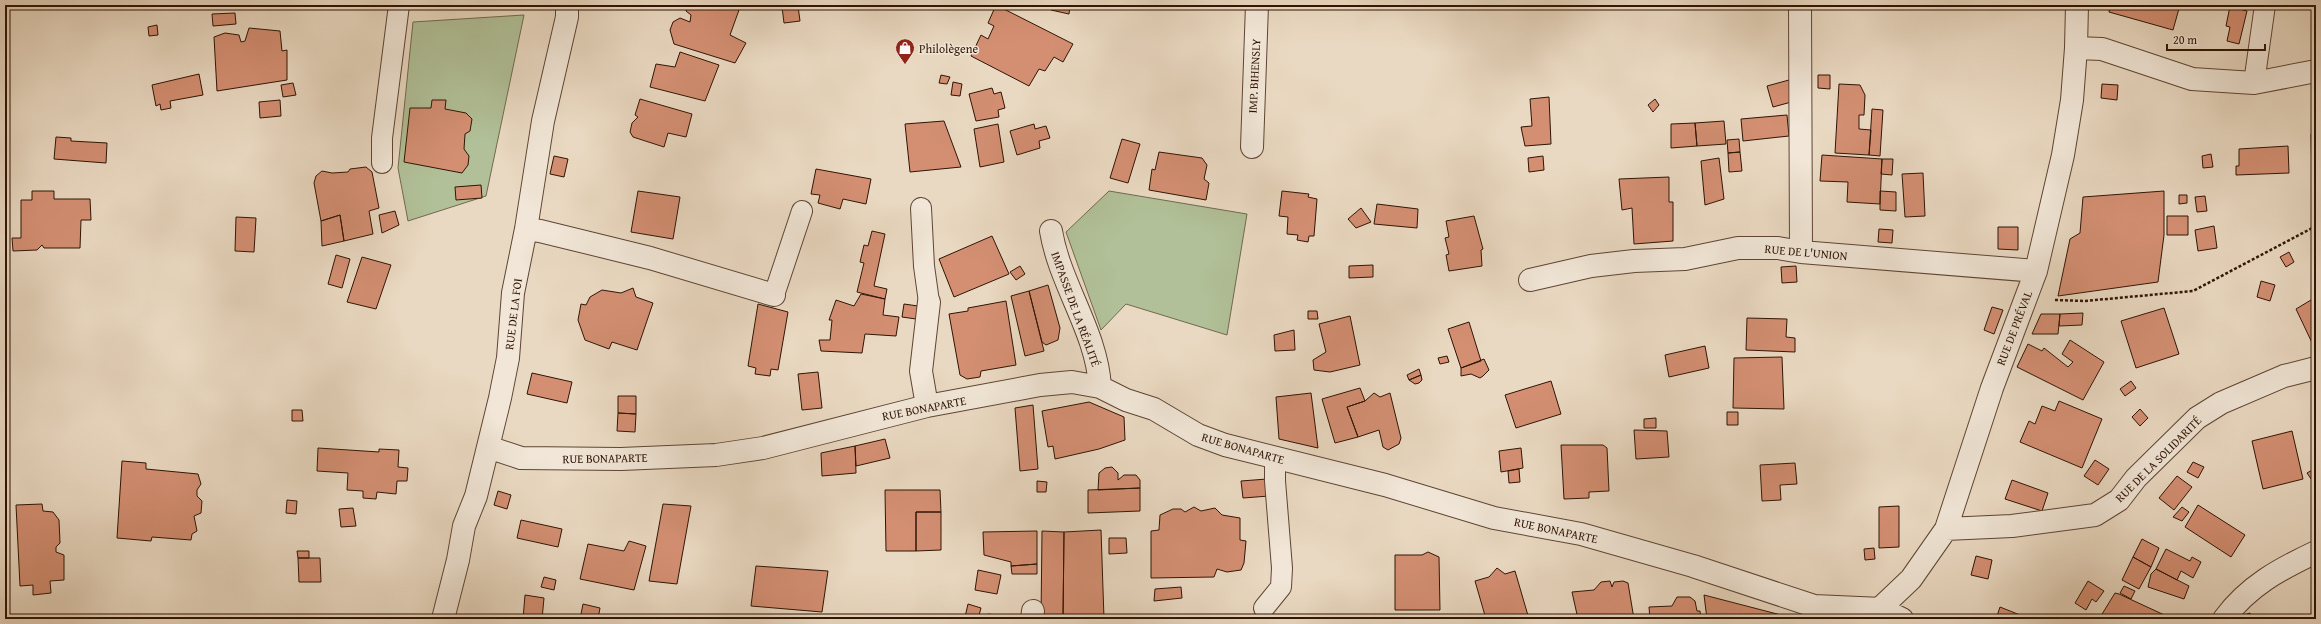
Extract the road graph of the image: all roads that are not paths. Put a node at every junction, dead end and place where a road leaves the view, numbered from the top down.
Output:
1 (399, 5) edge
2 (567, 5) edge
3 (1257, 5) edge
4 (1800, 5) edge
5 (2077, 5) edge
6 (2265, 5) edge
7 (2076, 48) junction
8 (2316, 71) edge
9 (2254, 83) junction
10 (1252, 147) dead end
11 (382, 164) dead end
12 (921, 208) dead end
13 (802, 211) dead end
14 (526, 229) junction
15 (1051, 231) dead end
16 (1801, 252) junction
17 (2036, 271) junction
18 (1530, 280) dead end
19 (774, 296) joint
20 (930, 302) joint
21 (2316, 368) edge
22 (1100, 387) junction
23 (926, 406) junction
24 (488, 447) junction
25 (1275, 457) junction
26 (1946, 529) junction
27 (2316, 552) edge
28 (1264, 608) dead end
29 (1875, 614) edge
30 (443, 619) edge
31 (1902, 619) edge
32 (2224, 619) edge

1 - 11 lane
2 - 14 street, RUE DE LA FOI
3 - 10 street, IMP. BIHENSLY
4 - 16 street
5 - 7 street, RUE DE PRÉVAL
6 - 9 lane
7 - 9 street
7 - 17 street, RUE DE PRÉVAL
8 - 9 street
12 - 20 lane
13 - 19 lane
14 - 19 street
14 - 24 street, RUE DE LA FOI
15 - 22 street, IMPASSE DE LA RÉALITÉ
16 - 17 street, RUE DE L'UNION
16 - 18 street, RUE DE L'UNION
17 - 26 street, RUE DE PRÉVAL
20 - 23 street
21 - 26 street, RUE DE LA SOLIDARITÉ
22 - 23 street, RUE BONAPARTE
22 - 25 street, RUE BONAPARTE
23 - 24 street, RUE BONAPARTE
24 - 30 street, RUE DE LA FOI
25 - 28 lane
25 - 29 street, RUE BONAPARTE
26 - 29 street, RUE DE PRÉVAL
27 - 32 street
29 - 31 street, RUE BONAPARTE

